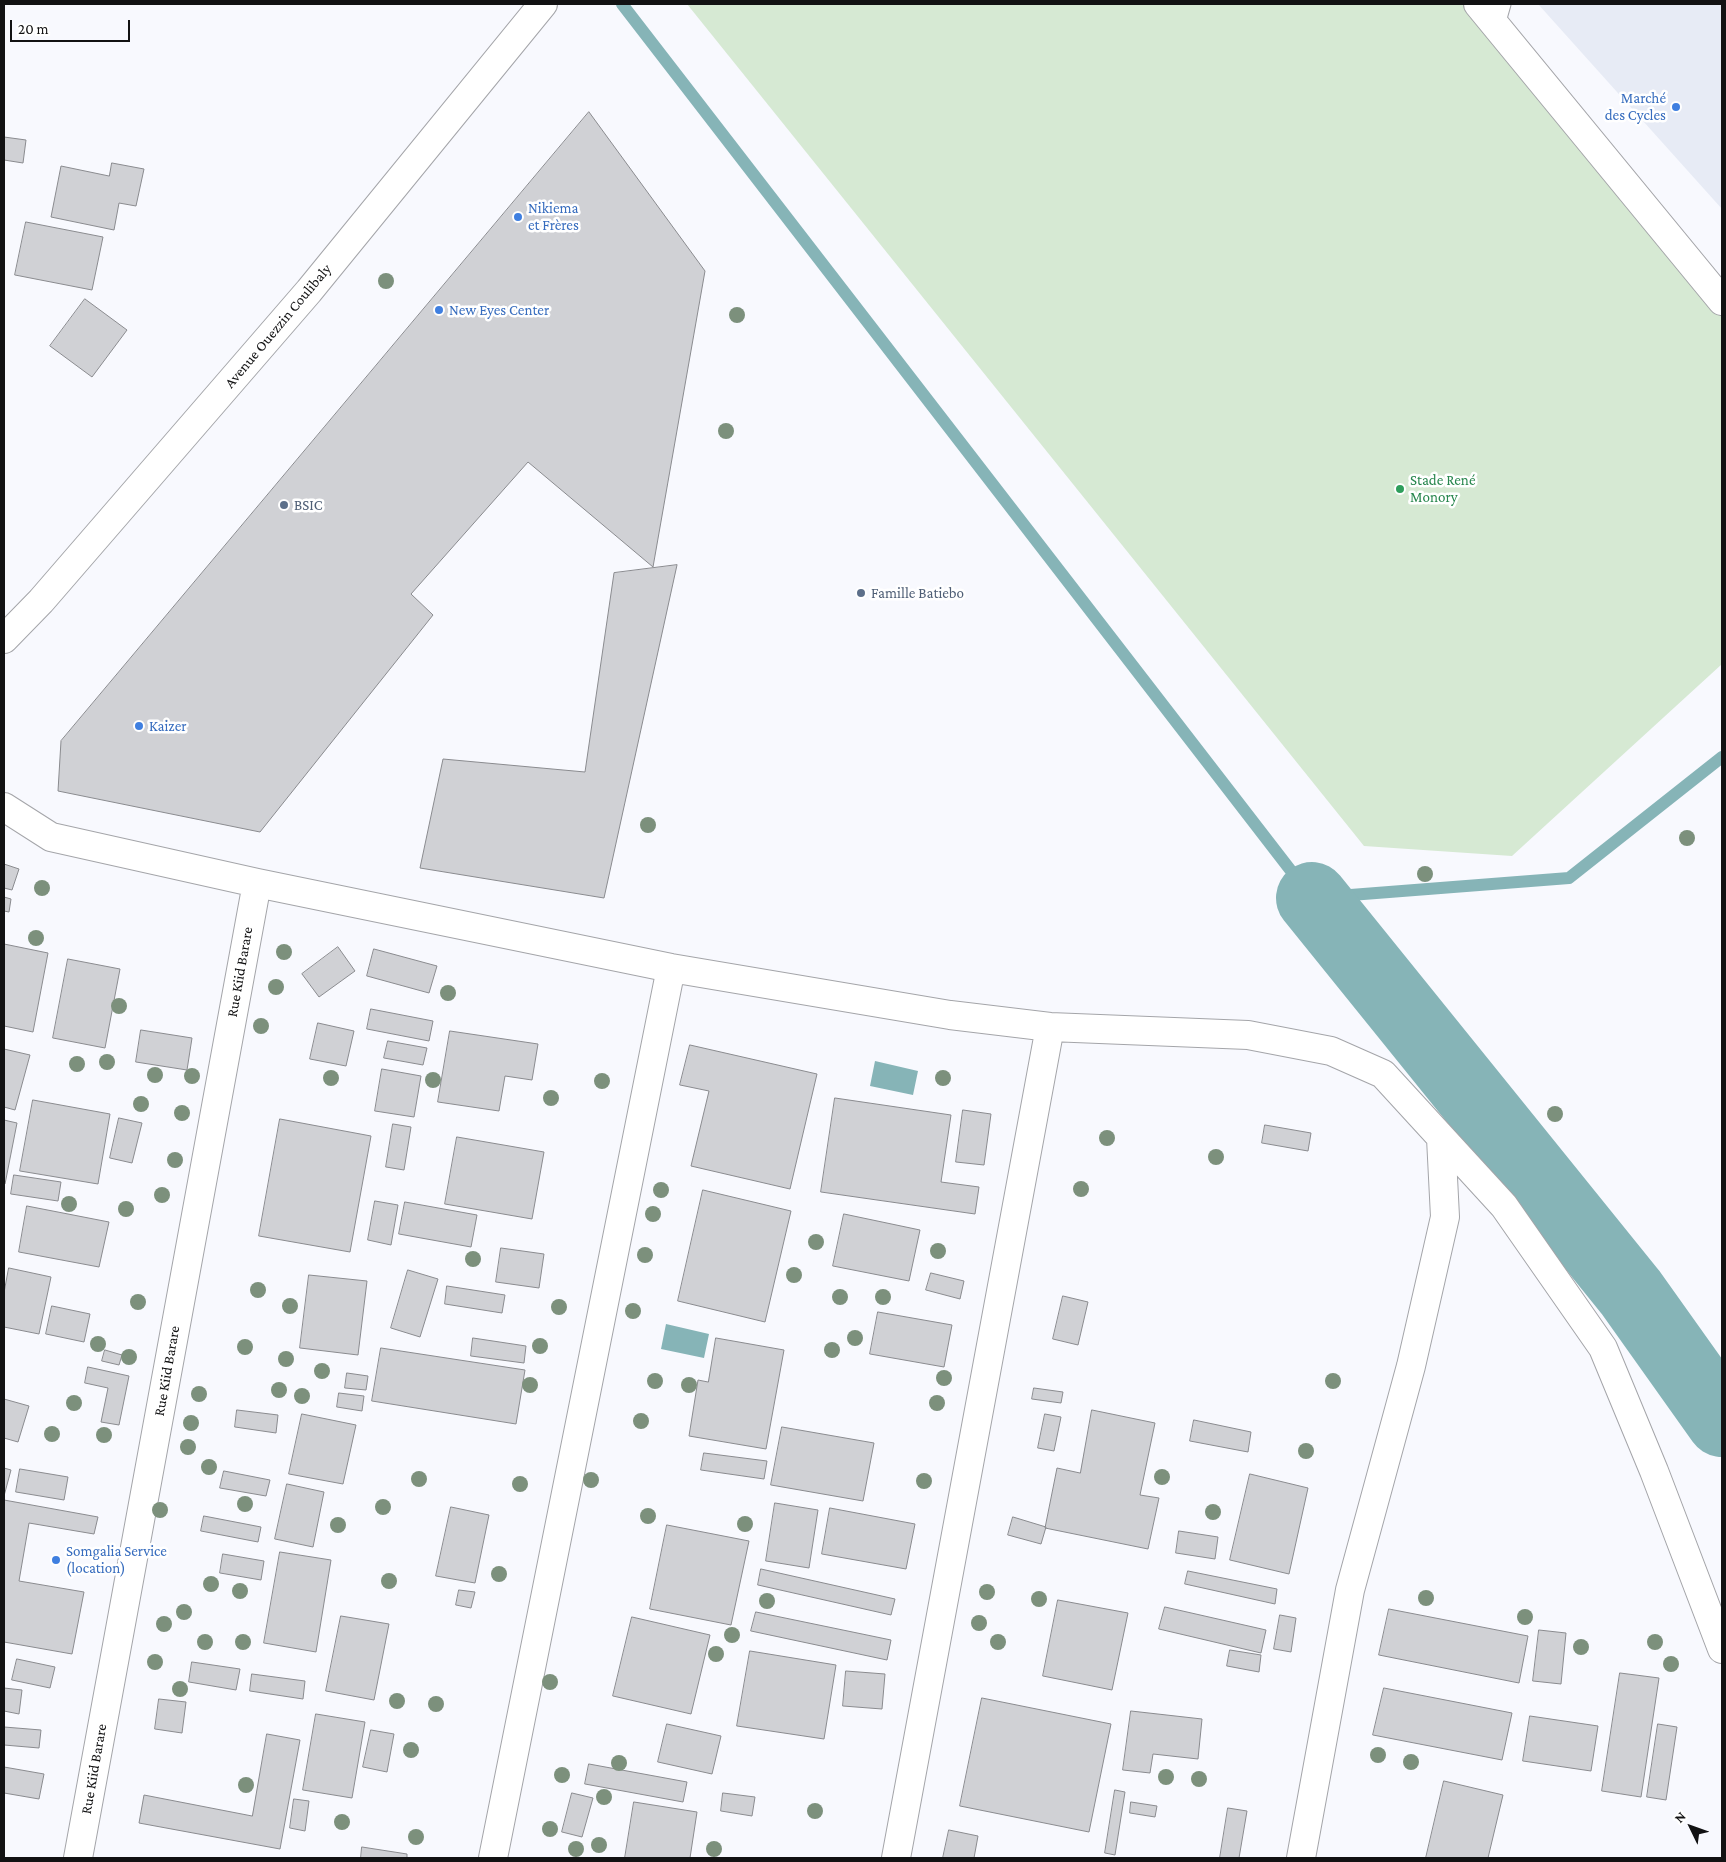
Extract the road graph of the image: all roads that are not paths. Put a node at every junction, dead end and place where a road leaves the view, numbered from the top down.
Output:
1 (1478, 4) edge
2 (538, 10) edge
3 (1498, 14) edge
4 (1722, 301) edge
5 (4, 639) edge
6 (4, 807) edge
7 (257, 883) junction
8 (671, 968) junction
9 (1050, 1027) junction
10 (1441, 1138) junction
11 (1722, 1649) edge
12 (78, 1858) edge
13 (493, 1858) edge
14 (896, 1858) edge
15 (1301, 1858) edge

1 - 3 street
2 - 5 street, Avenue Ouezzin Coulibaly
3 - 4 street
6 - 7 street
7 - 8 street
7 - 12 street, Rue Kiid Barare
8 - 9 street
8 - 13 street
9 - 10 street
9 - 14 street
10 - 11 street
10 - 15 street

